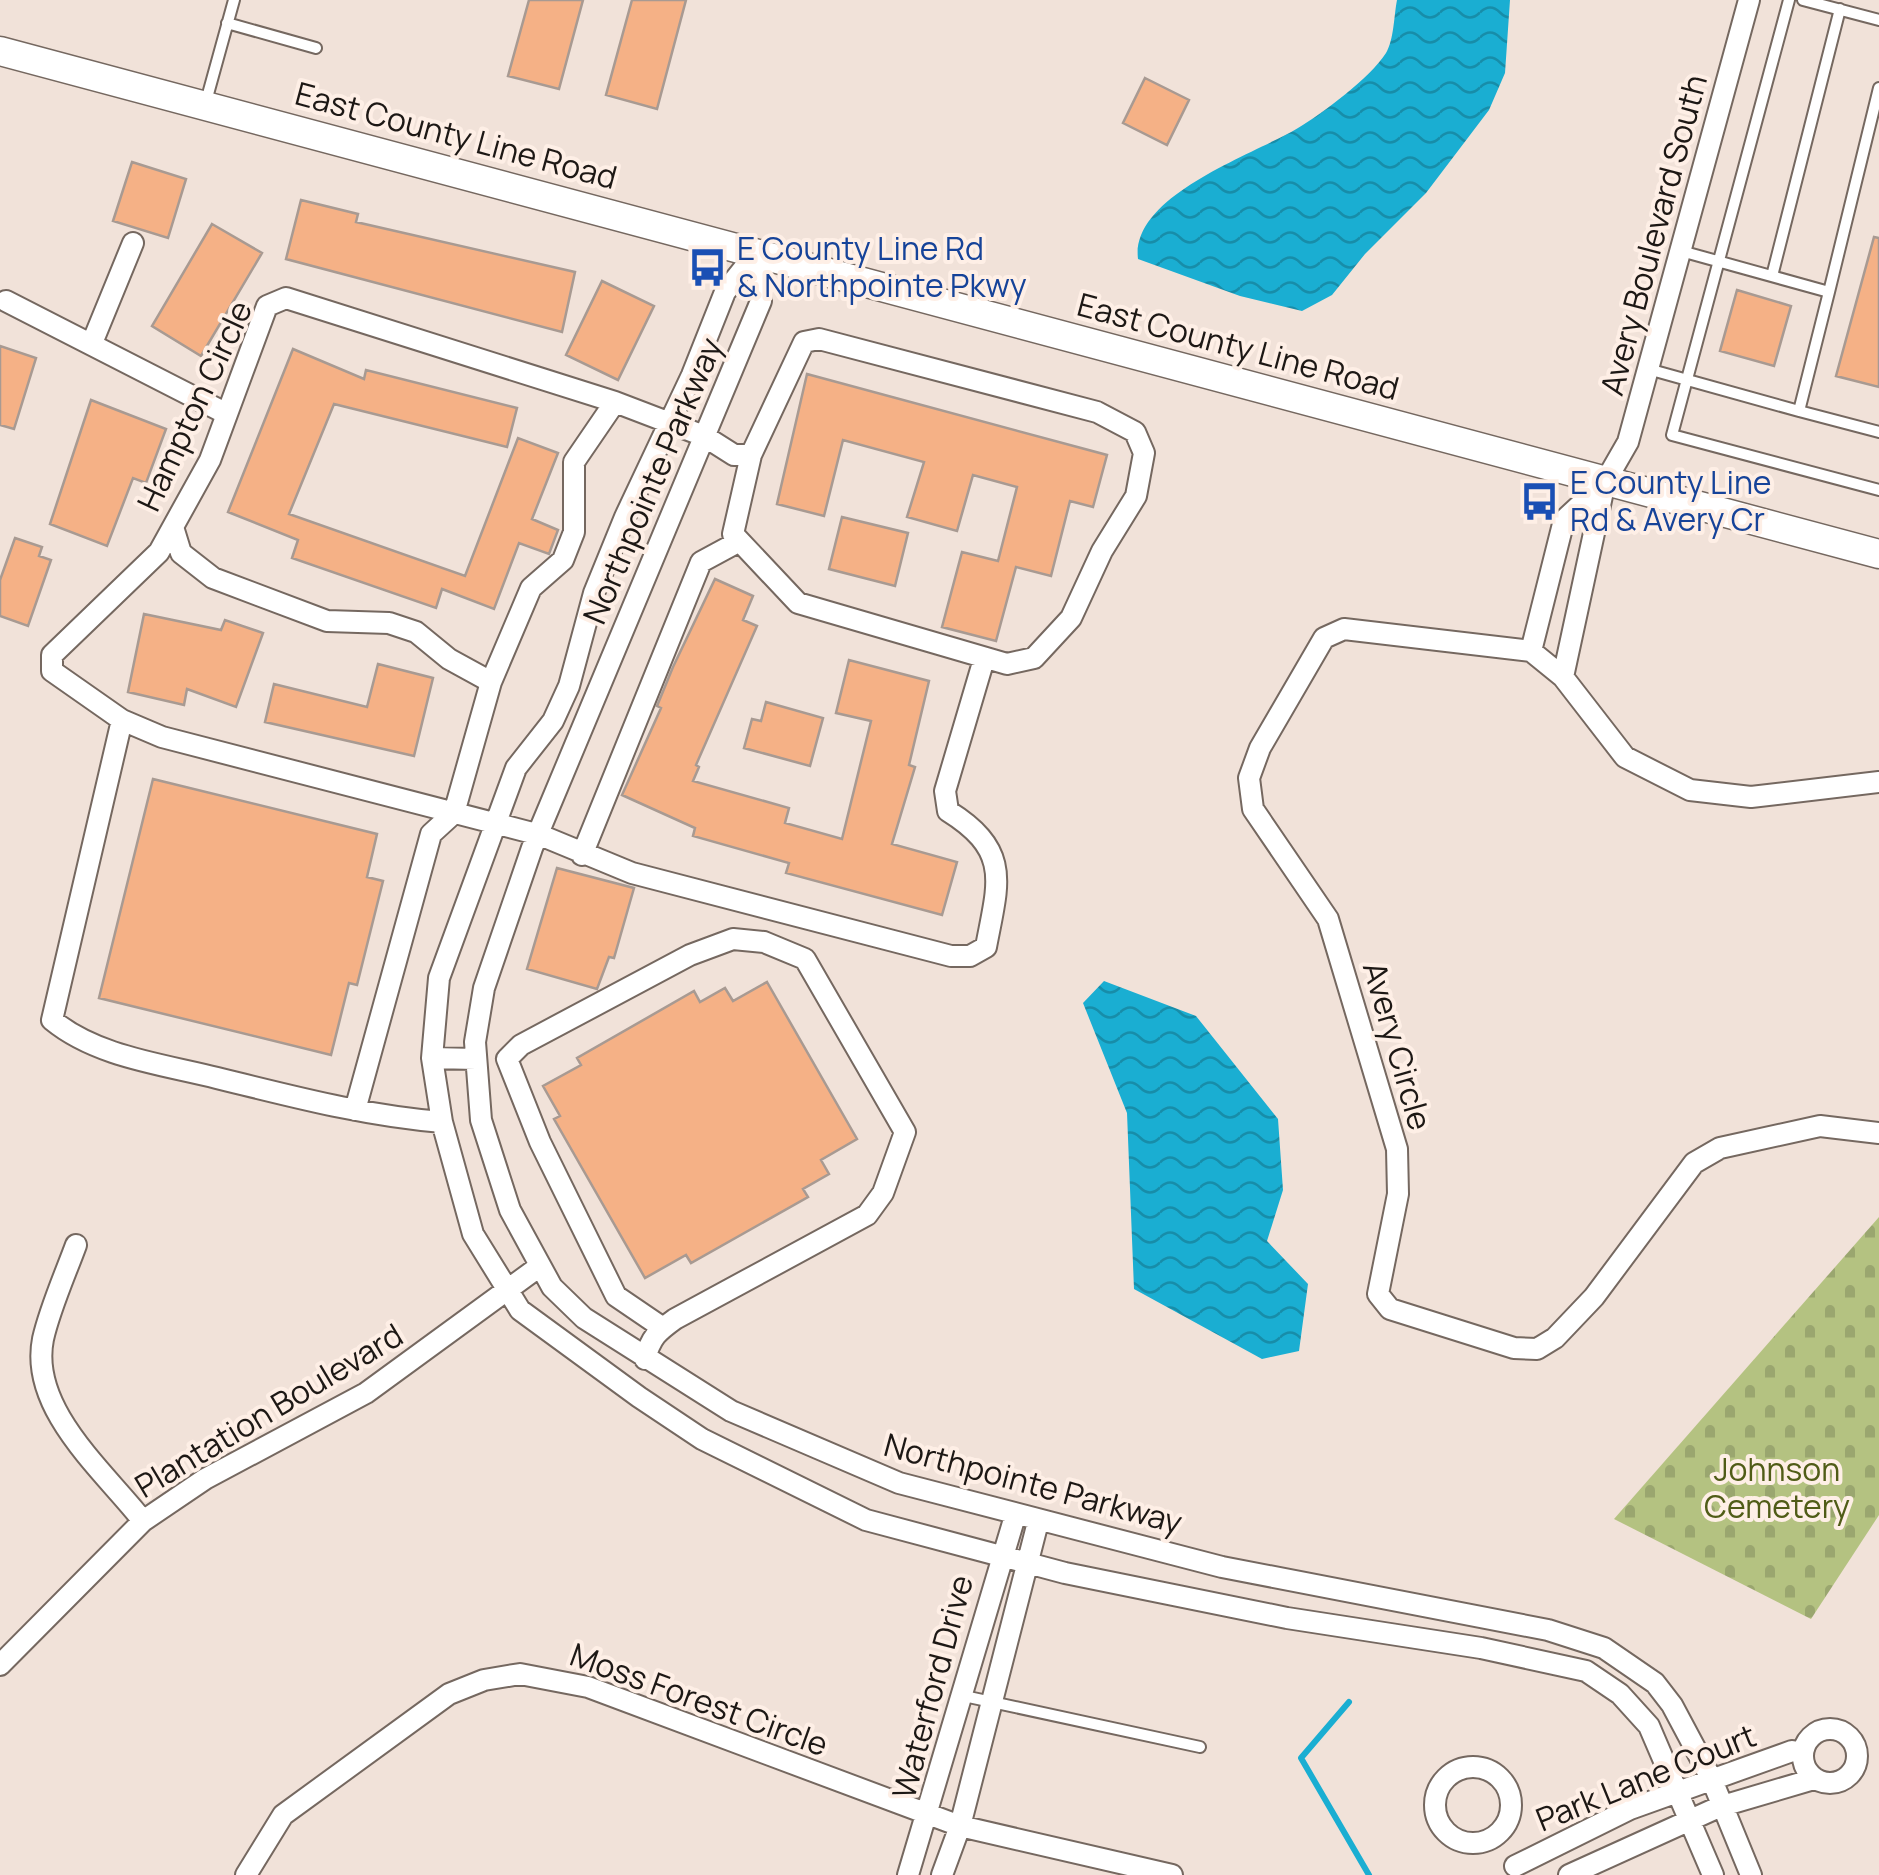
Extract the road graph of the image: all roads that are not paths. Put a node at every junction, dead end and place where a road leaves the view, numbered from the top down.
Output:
1 (234, 0) edge
2 (1749, 0) edge
3 (1788, 0) edge
4 (1804, 0) edge
5 (1840, 9) junction
6 (1879, 20) edge
7 (227, 23) junction
8 (316, 48) dead end
9 (0, 51) edge
10 (1879, 88) edge
11 (204, 106) junction
12 (134, 242) dead end
13 (1680, 251) junction
14 (756, 253) junction
15 (1718, 262) junction
16 (1772, 276) junction
17 (1829, 292) junction
18 (6, 300) dead end
19 (92, 343) junction
20 (1648, 369) junction
21 (1687, 380) junction
22 (615, 402) junction
23 (1799, 410) junction
24 (227, 414) junction
25 (668, 424) junction
26 (1879, 432) edge
27 (704, 436) junction
28 (751, 455) junction
29 (1605, 482) junction
30 (1879, 490) edge
31 (172, 527) junction
32 (738, 542) junction
33 (1879, 554) edge
34 (1532, 650) junction
35 (984, 659) junction
36 (1563, 678) junction
37 (491, 682) junction
38 (122, 720) junction
39 (1879, 782) edge
40 (454, 813) junction
41 (492, 823) junction
42 (540, 835) junction
43 (582, 855) junction
44 (432, 1058) junction
45 (476, 1059) junction
46 (354, 1110) junction
47 (442, 1122) junction
48 (1879, 1133) edge
49 (76, 1245) dead end
50 (540, 1266) junction
51 (508, 1290) junction
52 (663, 1328) junction
53 (644, 1359) junction
54 (1015, 1516) junction
55 (144, 1521) junction
56 (1038, 1522) junction
57 (1000, 1557) junction
58 (1028, 1564) junction
59 (1426, 1606) junction
60 (1420, 1641) junction
61 (978, 1645) junction
62 (1004, 1653) junction
63 (0, 1665) edge
64 (964, 1696) junction
65 (991, 1704) junction
66 (1200, 1747) dead end
67 (1802, 1752) junction
68 (1814, 1779) junction
69 (1712, 1780) junction
70 (1677, 1792) junction
71 (1720, 1807) junction
72 (930, 1815) junction
73 (1688, 1820) junction
74 (960, 1826) junction
75 (1497, 1834) dead end
76 (1517, 1870) edge
77 (246, 1875) edge
78 (908, 1875) edge
79 (942, 1875) edge
80 (1172, 1875) edge
81 (1569, 1875) edge
82 (1713, 1875) edge
83 (1751, 1875) edge

1 - 7 lane
2 - 13 street, Avery Boulevard South
3 - 15 lane
4 - 5 lane
5 - 6 lane
5 - 16 lane
7 - 8 lane
7 - 11 lane
9 - 11 main road, East County Line Road
10 - 17 lane
11 - 14 main road, East County Line Road
12 - 19 street
13 - 15 lane
13 - 20 street, Avery Boulevard South
14 - 25 street, Northpointe Parkway
14 - 27 street, Northpointe Parkway
14 - 29 main road, East County Line Road
15 - 16 lane
15 - 21 lane
16 - 17 lane
17 - 23 lane
18 - 19 street
19 - 24 street
20 - 21 lane
20 - 29 street, Avery Boulevard South
21 - 23 lane
21 - 30 lane
22 - 24 street, Hampton Circle
22 - 25 street, Hampton Circle
22 - 37 street
23 - 26 lane
24 - 31 street, Hampton Circle
25 - 27 street, Hampton Circle
25 - 41 street, Northpointe Parkway
27 - 28 street, Hampton Circle
27 - 42 street, Northpointe Parkway
28 - 32 street
28 - 35 street
29 - 33 main road, East County Line Road
29 - 34 street
29 - 36 street
31 - 37 street
31 - 38 street, Hampton Circle
32 - 35 street
32 - 43 street
34 - 36 street
34 - 48 street, Avery Circle
35 - 43 street
36 - 39 street
37 - 40 street
38 - 40 street
38 - 46 street
40 - 41 street
40 - 46 street
41 - 42 street
41 - 44 street, Northpointe Parkway
42 - 43 street
42 - 45 street, Northpointe Parkway
44 - 45 street
44 - 47 street, Northpointe Parkway
45 - 50 street, Northpointe Parkway
46 - 47 street
47 - 51 street, Northpointe Parkway
49 - 55 street
50 - 51 street, Plantation Boulevard
50 - 53 street, Northpointe Parkway
51 - 55 street, Plantation Boulevard
51 - 57 street, Northpointe Parkway
52 - 52 street
52 - 53 street
53 - 54 street, Northpointe Parkway
54 - 56 street, Northpointe Parkway
54 - 57 street, Waterford Drive
55 - 63 street, Plantation Boulevard
56 - 58 street, Waterford Drive
56 - 59 street, Northpointe Parkway
57 - 58 street, Northpointe Parkway
57 - 61 street, Waterford Drive
58 - 60 street, Northpointe Parkway
58 - 62 street, Waterford Drive
59 - 60 street
59 - 69 street, Northpointe Parkway
60 - 70 street, Northpointe Parkway
61 - 62 street
61 - 64 street, Waterford Drive
62 - 65 street, Waterford Drive
64 - 65 lane
64 - 72 street, Waterford Drive
65 - 66 lane
65 - 74 street, Waterford Drive
67 - 68 street, Park Lane Court
67 - 68 street, Park Lane Court
67 - 69 street, Park Lane Court
68 - 71 street, Park Lane Court
69 - 70 street, Park Lane Court
69 - 71 street, Northpointe Parkway
70 - 73 street, Northpointe Parkway
70 - 76 street, Park Lane Court
71 - 73 street, Park Lane Court
71 - 83 street, Northpointe Parkway
72 - 74 street, Moss Forest Circle
72 - 77 street, Moss Forest Circle
72 - 78 street, Waterford Drive
73 - 81 street, Park Lane Court
73 - 82 street, Northpointe Parkway
74 - 79 street, Waterford Drive
74 - 80 street, Moss Forest Circle
75 - 76 street

